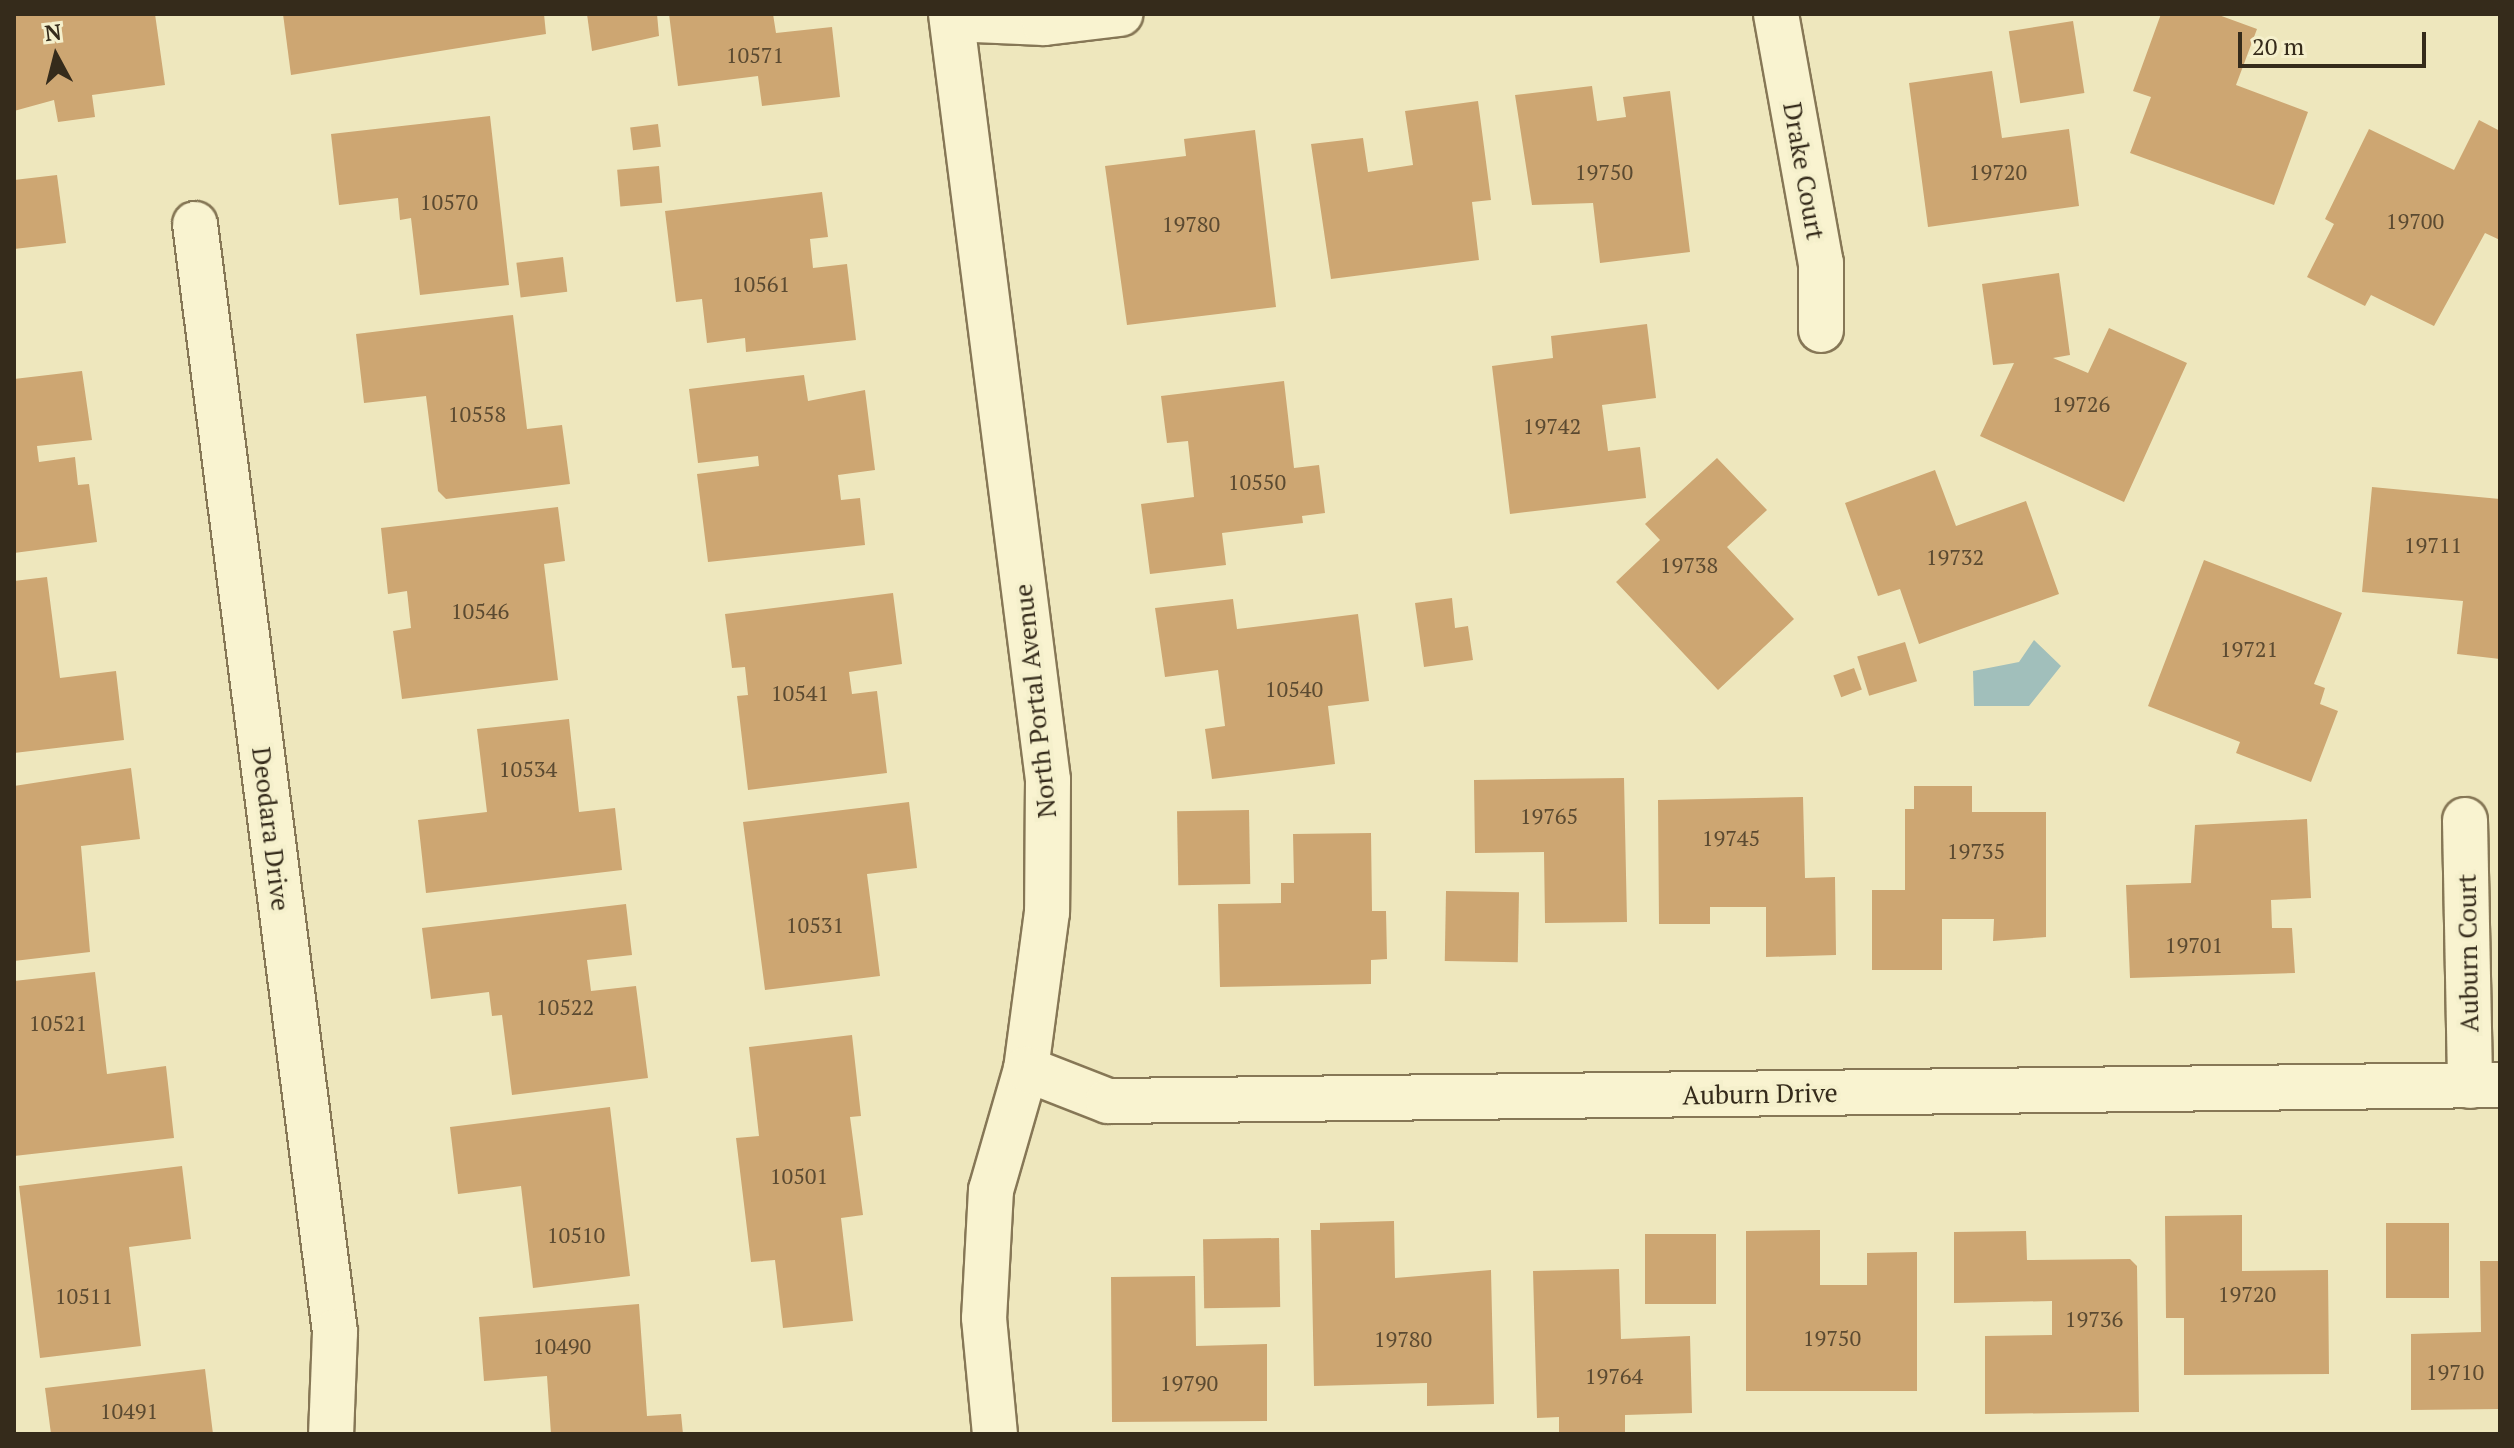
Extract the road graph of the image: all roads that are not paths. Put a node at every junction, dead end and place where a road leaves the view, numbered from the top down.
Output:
1 (1120, 14) edge
2 (1776, 14) edge
3 (952, 16) edge
4 (195, 224) dead end
5 (1821, 330) dead end
6 (2465, 820) dead end
7 (1026, 1069) junction
8 (2485, 1086) edge
9 (331, 1434) edge
10 (995, 1434) edge

1 - 3 street
2 - 5 street, Drake Court
3 - 7 street, North Portal Avenue
4 - 9 street, Deodara Drive
6 - 8 street, Auburn Court
7 - 8 street, Auburn Drive
7 - 10 street, North Portal Avenue

